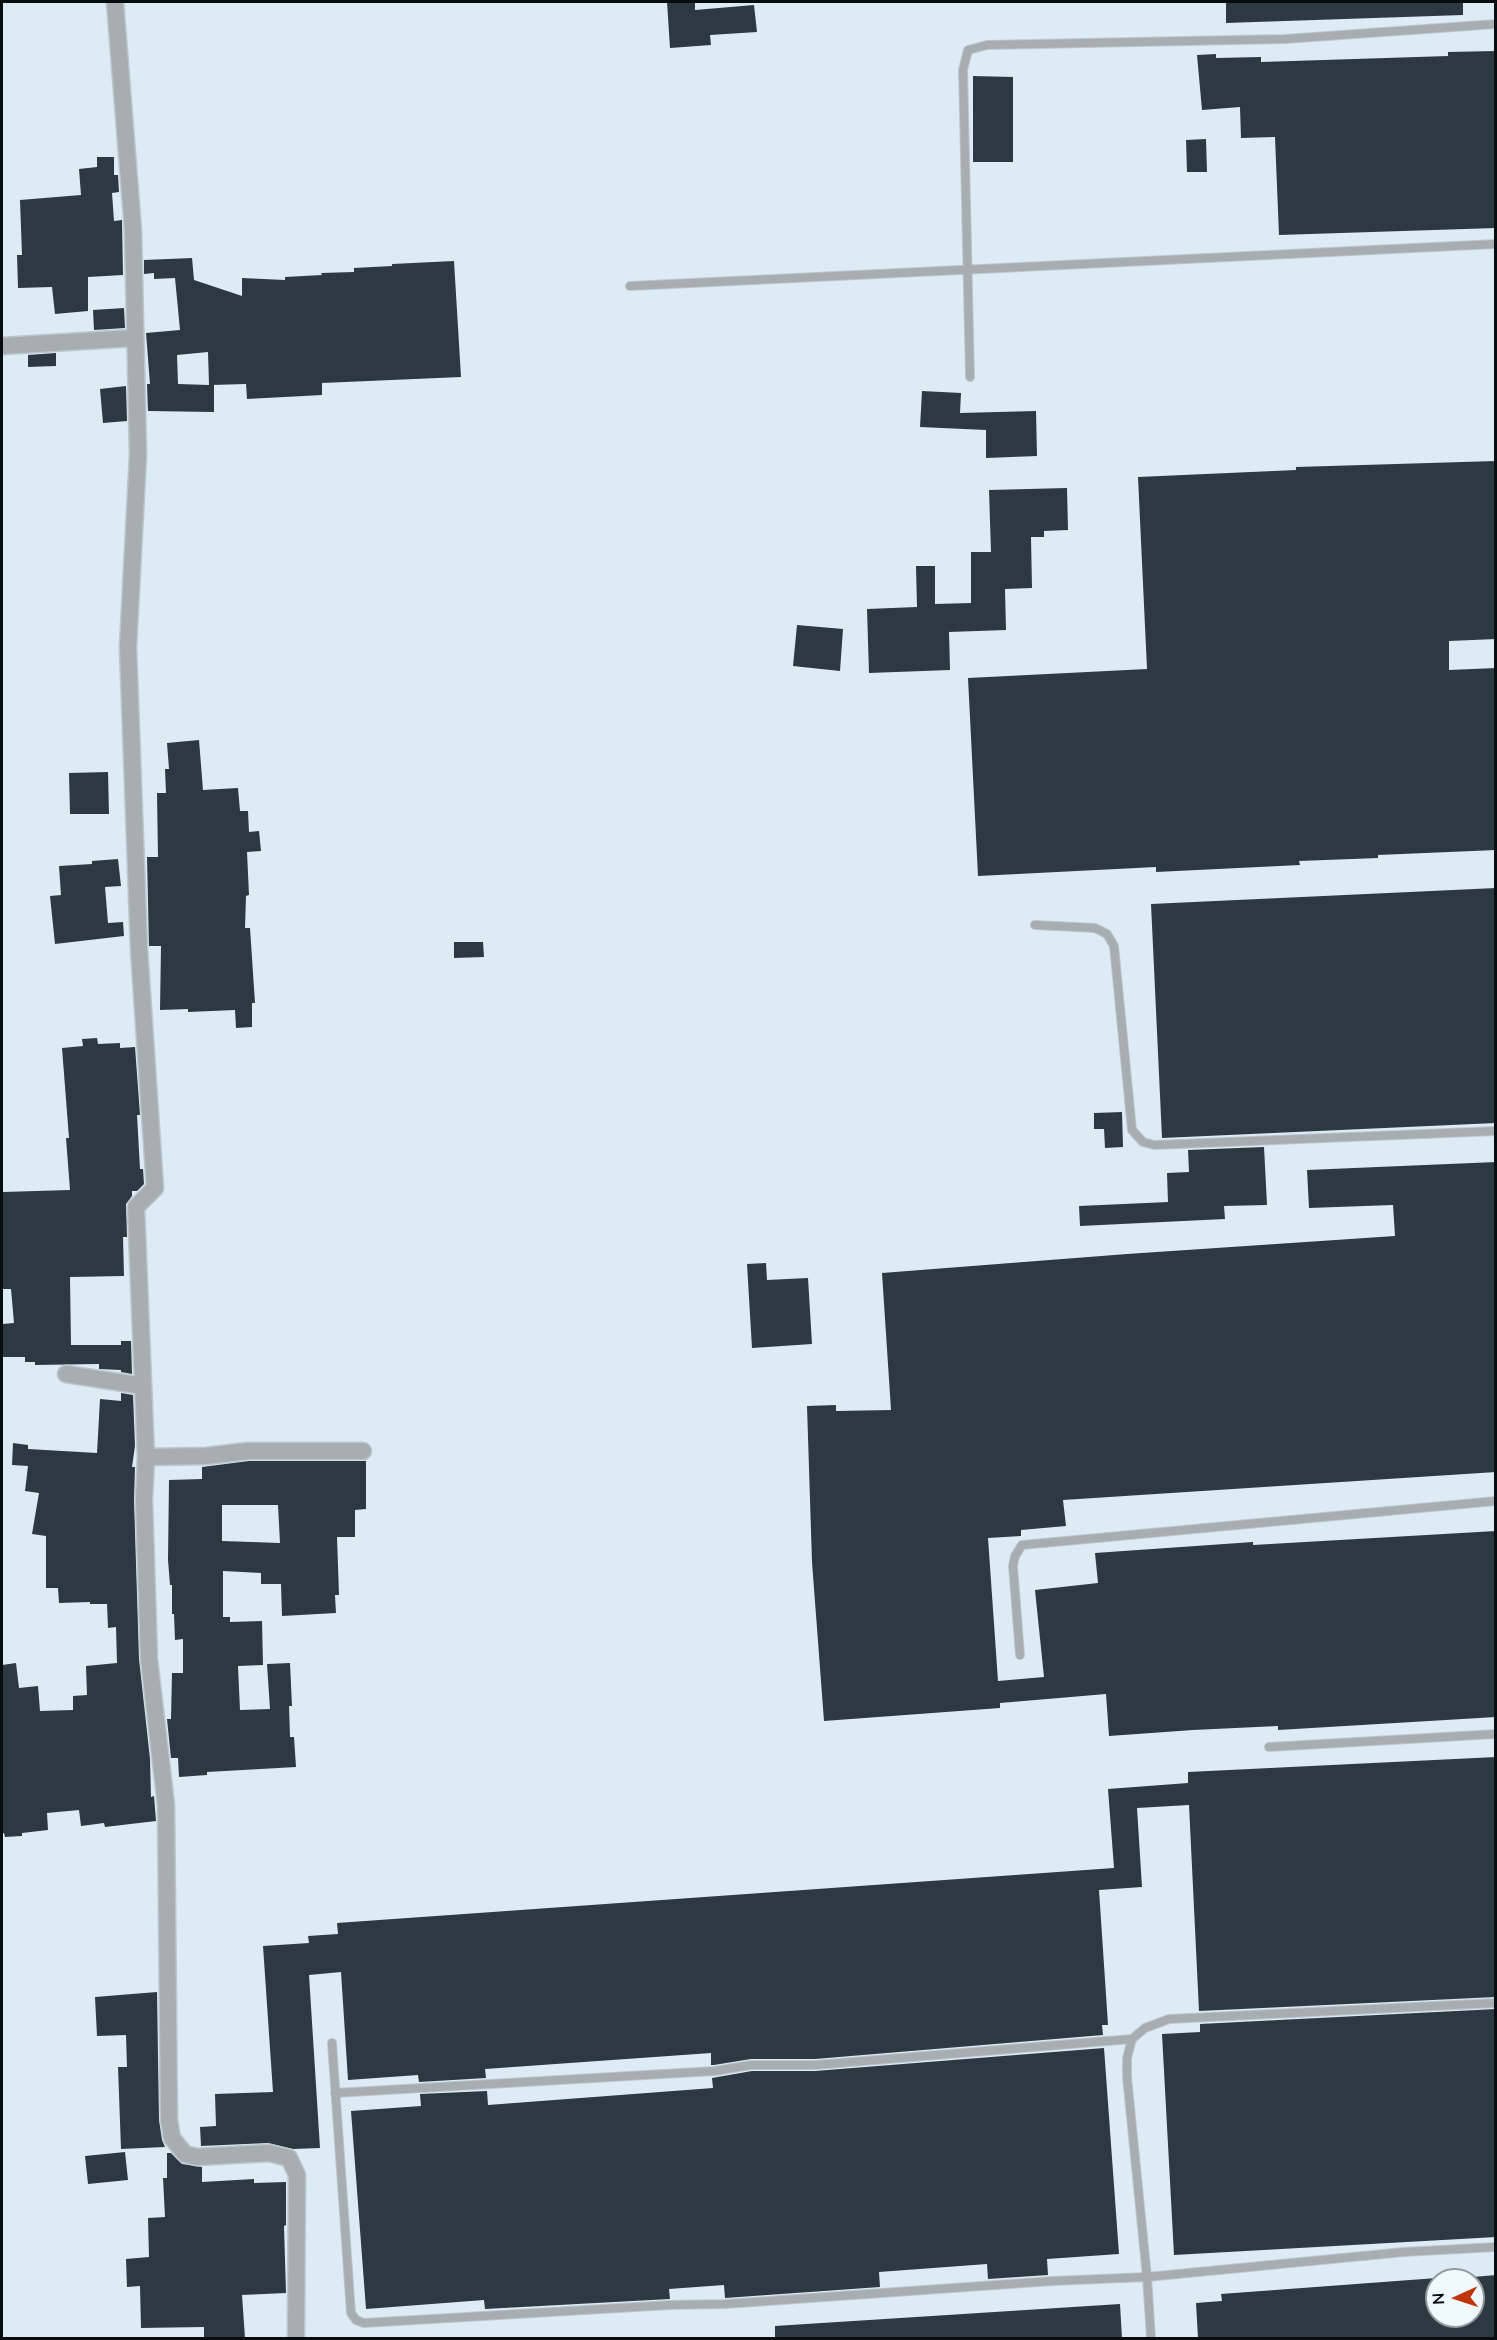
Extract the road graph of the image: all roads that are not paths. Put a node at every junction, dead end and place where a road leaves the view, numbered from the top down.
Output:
1 (115, 2) edge
2 (1496, 24) edge
3 (1496, 244) edge
4 (967, 269) junction
5 (630, 286) dead end
6 (134, 338) junction
7 (2, 346) edge
8 (970, 377) dead end
9 (1035, 925) dead end
10 (1496, 1131) edge
11 (66, 1374) dead end
12 (142, 1386) junction
13 (363, 1451) dead end
14 (146, 1457) junction
15 (1496, 1501) edge
16 (1020, 1655) dead end
17 (1496, 1734) edge
18 (1269, 1747) dead end
19 (1496, 2003) edge
20 (1132, 2039) junction
21 (332, 2043) dead end
22 (335, 2093) junction
23 (1496, 2247) edge
24 (1147, 2277) junction
25 (296, 2338) edge
26 (1151, 2338) edge

1 - 6 street
2 - 4 lane
3 - 4 lane
4 - 5 lane
4 - 8 lane
6 - 7 street
6 - 12 street
9 - 10 lane
11 - 12 street
12 - 14 street
13 - 14 street
14 - 25 street
15 - 16 lane
17 - 18 lane
19 - 20 lane
20 - 22 lane
20 - 24 lane
21 - 22 lane
22 - 24 lane
23 - 24 lane
24 - 26 lane

